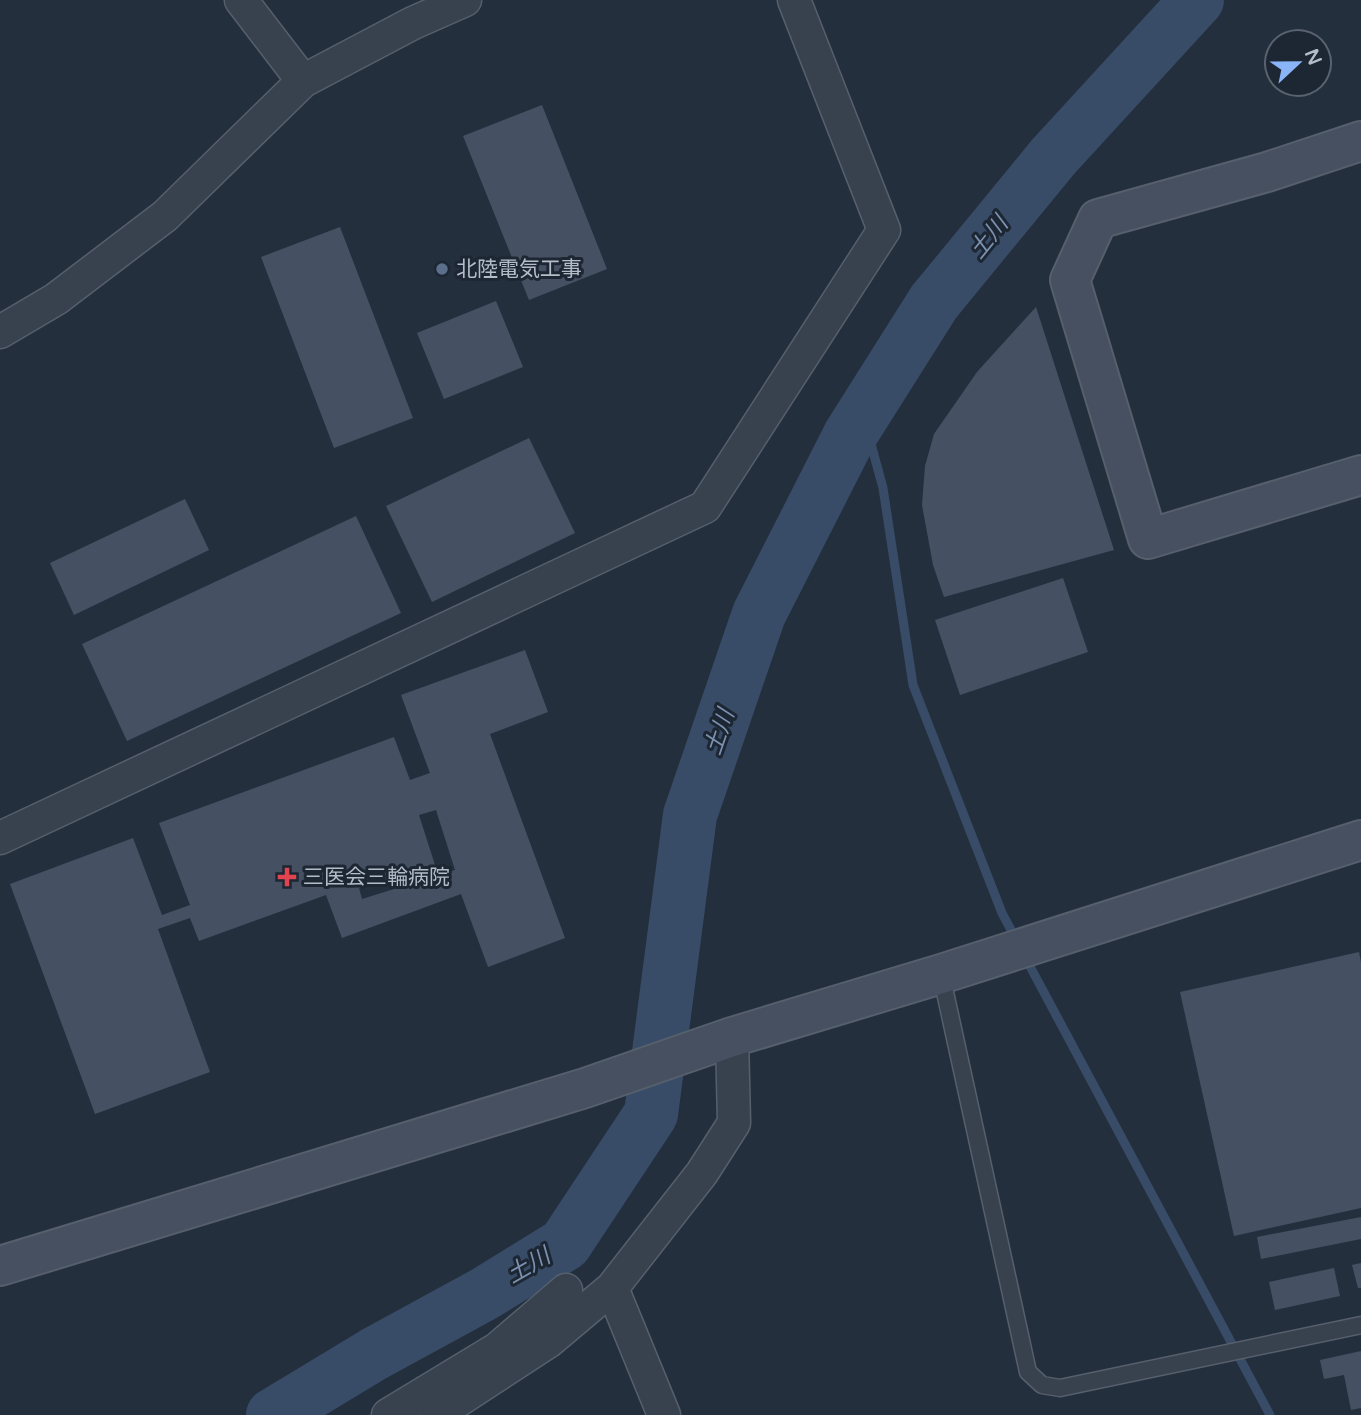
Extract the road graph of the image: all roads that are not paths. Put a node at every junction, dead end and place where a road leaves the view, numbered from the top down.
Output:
1 (241, 0) edge
2 (465, 0) edge
3 (794, 0) edge
4 (303, 81) junction
5 (1361, 141) edge
6 (0, 332) edge
7 (1361, 475) edge
8 (0, 838) edge
9 (1361, 840) edge
10 (942, 974) junction
11 (732, 1037) junction
12 (0, 1266) edge
13 (612, 1288) junction
14 (566, 1290) dead end
15 (1361, 1325) edge
16 (451, 1411) edge
17 (388, 1415) edge
18 (664, 1415) edge

1 - 4 street
2 - 4 street
3 - 8 street
4 - 6 street
5 - 7 street
9 - 10 street
10 - 11 street
10 - 15 lane
11 - 12 street
11 - 13 street
13 - 16 street
13 - 18 street
14 - 17 street

